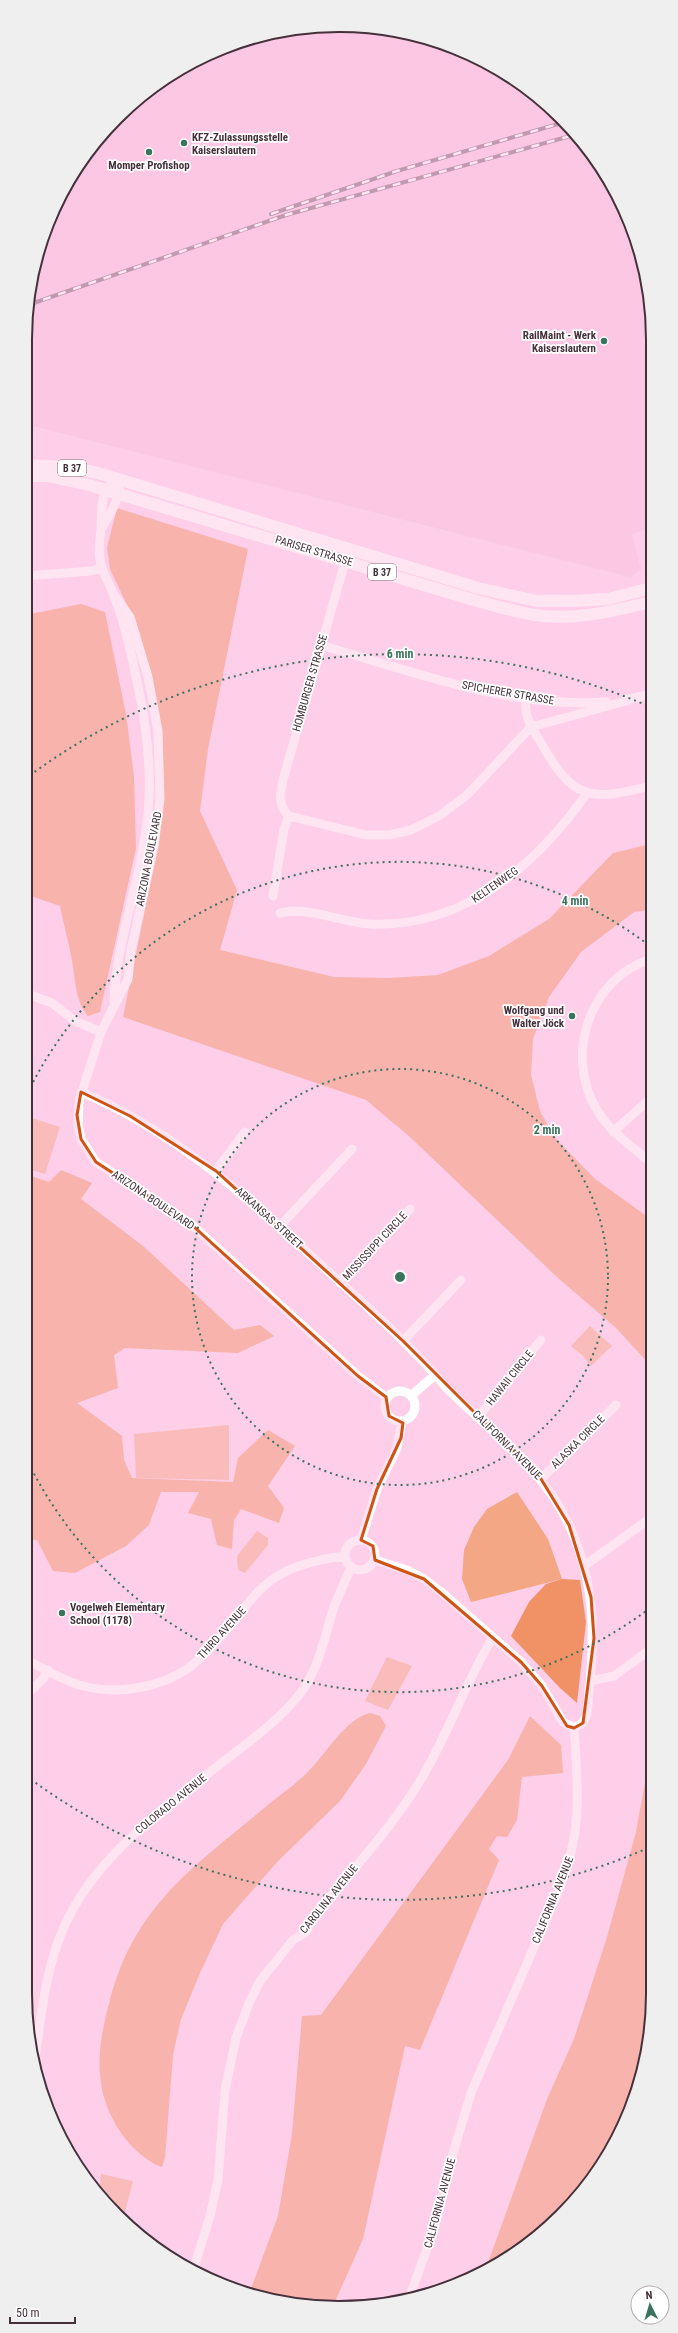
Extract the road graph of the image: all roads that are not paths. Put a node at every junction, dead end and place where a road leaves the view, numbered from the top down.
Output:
1 (32, 465) edge
2 (32, 476) edge
3 (119, 479) junction
4 (112, 491) junction
5 (349, 548) junction
6 (345, 561) junction
7 (102, 568) junction
8 (32, 575) edge
9 (646, 589) edge
10 (114, 596) junction
11 (646, 603) edge
12 (320, 645) junction
13 (646, 695) edge
14 (526, 698) junction
15 (630, 700) junction
16 (532, 727) junction
17 (148, 762) junction
18 (160, 768) junction
19 (646, 787) edge
20 (587, 793) junction
21 (289, 816) junction
22 (273, 896) dead end
23 (280, 913) dead end
24 (646, 961) edge
25 (32, 996) edge
26 (114, 1006) junction
27 (101, 1032) junction
28 (81, 1092) junction
29 (646, 1103) edge
30 (246, 1132) dead end
31 (613, 1132) junction
32 (352, 1148) dead end
33 (646, 1158) edge
34 (216, 1171) junction
35 (410, 1209) dead end
36 (279, 1227) junction
37 (461, 1280) dead end
38 (340, 1283) junction
39 (541, 1340) dead end
40 (403, 1341) junction
41 (435, 1375) junction
42 (411, 1396) junction
43 (387, 1398) junction
44 (616, 1405) dead end
45 (478, 1416) junction
46 (402, 1421) junction
47 (541, 1479) junction
48 (646, 1520) edge
49 (361, 1540) junction
50 (345, 1556) junction
51 (375, 1560) junction
52 (584, 1566) junction
53 (351, 1568) junction
54 (493, 1637) junction
55 (646, 1652) edge
56 (32, 1662) edge
57 (48, 1670) junction
58 (590, 1681) junction
59 (32, 1689) edge
60 (574, 1728) junction
61 (37, 2044) edge
62 (195, 2265) edge
63 (411, 2292) edge

1 - 3 main road, PARISER STRASSE / B 37
2 - 4 main road, PARISER STRASSE / B 37
3 - 4 street, ARIZONA BOULEVARD
3 - 5 main road, PARISER STRASSE / B 37
4 - 6 main road, PARISER STRASSE / B 37
4 - 7 street, ARIZONA BOULEVARD
5 - 6 street, HOMBURGER STRASSE
5 - 9 main road, PARISER STRASSE / B 37
6 - 11 main road, PARISER STRASSE / B 37
6 - 12 street, HOMBURGER STRASSE
7 - 8 street
7 - 10 street, ARIZONA BOULEVARD
10 - 17 street, ARIZONA BOULEVARD
10 - 18 street, ARIZONA BOULEVARD
12 - 14 street, SPICHERER STRASSE
12 - 21 street, HOMBURGER STRASSE
13 - 15 street, SPICHERER STRASSE
14 - 15 street, SPICHERER STRASSE
14 - 16 street
15 - 16 street, SPICHERER STRASSE
16 - 20 street
16 - 21 street
17 - 18 street
17 - 26 street, ARIZONA BOULEVARD
18 - 26 street, ARIZONA BOULEVARD
19 - 20 street
20 - 23 street, KELTENWEG
21 - 22 street
24 - 31 street
25 - 27 street
26 - 27 street, ARIZONA BOULEVARD
27 - 28 street, ARIZONA BOULEVARD
28 - 34 street, ARKANSAS STREET
28 - 43 street, ARIZONA BOULEVARD
29 - 31 street
30 - 34 street
31 - 33 street
32 - 36 street
34 - 36 street, ARKANSAS STREET
35 - 38 street, MISSISSIPPI CIRCLE
36 - 38 street, ARKANSAS STREET
37 - 40 street
38 - 40 street, ARKANSAS STREET
39 - 45 street, HAWAII CIRCLE
40 - 41 street, ARKANSAS STREET
41 - 42 street
41 - 45 street, CALIFORNIA AVENUE
42 - 43 street
42 - 46 street
43 - 46 street
44 - 47 street, ALASKA CIRCLE
45 - 47 street, CALIFORNIA AVENUE
46 - 49 street
47 - 52 street, CALIFORNIA AVENUE
48 - 52 street
49 - 50 street
49 - 51 street
50 - 53 street
50 - 57 street, THIRD AVENUE
51 - 53 street
51 - 54 street
52 - 58 street, CALIFORNIA AVENUE
53 - 61 street, COLORADO AVENUE
54 - 60 street
54 - 62 street, CAROLINA AVENUE
55 - 58 street
56 - 57 street, THIRD AVENUE
57 - 59 street
58 - 60 street, CALIFORNIA AVENUE
60 - 63 street, CALIFORNIA AVENUE

